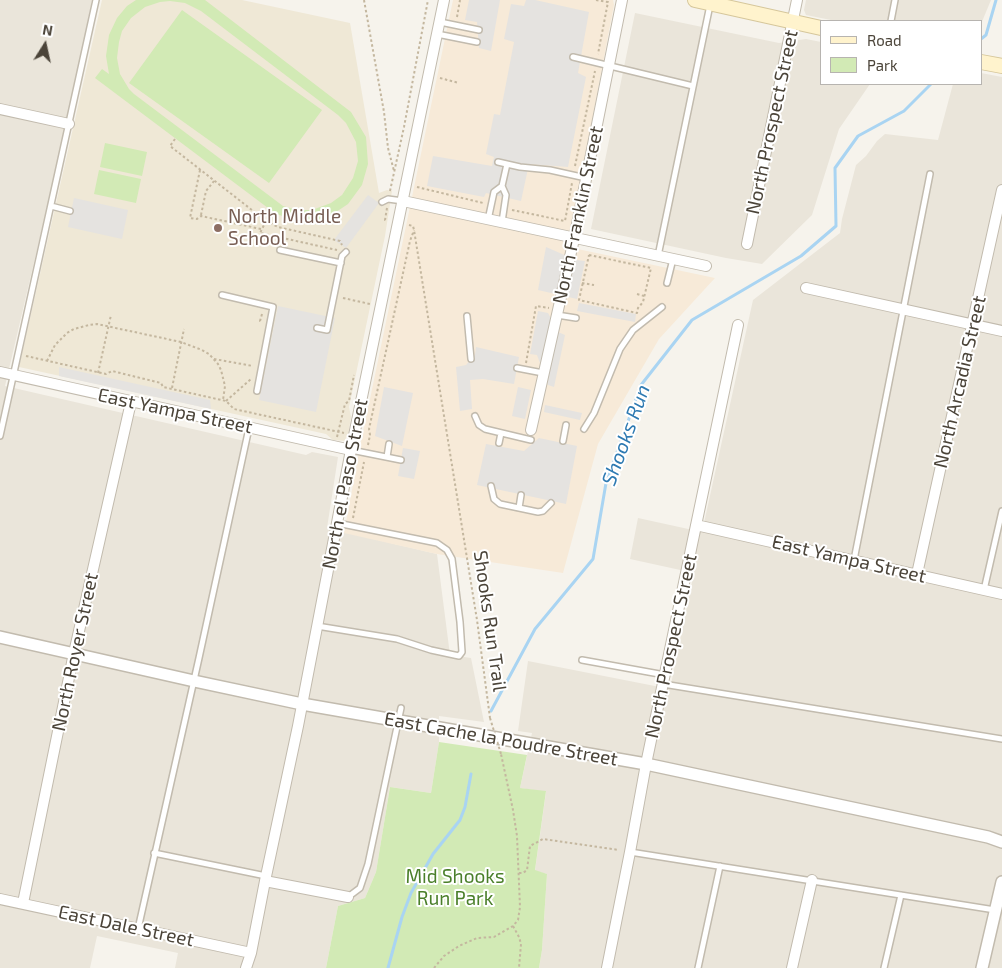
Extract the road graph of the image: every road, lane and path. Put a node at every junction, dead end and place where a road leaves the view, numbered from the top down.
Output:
1 (96, 0) edge
2 (364, 0) edge
3 (428, 0) edge
4 (444, 0) edge
5 (460, 0) edge
6 (596, 0) edge
7 (622, 0) edge
8 (695, 0) edge
9 (797, 0) edge
10 (896, 0) edge
11 (711, 2) edge
12 (891, 20) edge
13 (440, 22) junction
14 (793, 22) junction
15 (455, 25) junction
16 (820, 28) edge
17 (479, 30) dead end
18 (437, 34) junction
19 (477, 42) dead end
20 (573, 57) dead end
21 (982, 62) edge
22 (596, 63) junction
23 (609, 66) junction
24 (1002, 66) edge
25 (440, 78) dead end
26 (459, 83) dead end
27 (693, 86) junction
28 (0, 109) edge
29 (70, 124) junction
30 (175, 139) dead end
31 (498, 162) dead end
32 (507, 164) junction
33 (200, 170) junction
34 (930, 174) dead end
35 (573, 175) junction
36 (586, 178) junction
37 (214, 181) junction
38 (502, 186) junction
39 (417, 187) dead end
40 (1002, 190) edge
41 (403, 201) junction
42 (382, 202) dead end
43 (51, 206) junction
44 (492, 206) junction
45 (504, 208) junction
46 (70, 211) dead end
47 (201, 216) junction
48 (388, 220) dead end
49 (488, 220) junction
50 (266, 221) junction
51 (502, 223) junction
52 (413, 226) dead end
53 (262, 229) junction
54 (386, 229) dead end
55 (414, 230) junction
56 (574, 239) junction
57 (340, 241) junction
58 (747, 244) dead end
59 (280, 250) dead end
60 (346, 252) joint
61 (658, 256) junction
62 (673, 259) junction
63 (341, 263) junction
64 (706, 266) dead end
65 (582, 283) junction
66 (667, 283) dead end
67 (594, 285) dead end
68 (806, 288) dead end
69 (636, 294) dead end
70 (222, 295) dead end
71 (645, 296) junction
72 (334, 297) junction
73 (370, 304) dead end
74 (263, 305) junction
75 (662, 307) dead end
76 (902, 309) junction
77 (554, 311) junction
78 (111, 315) dead end
79 (467, 316) dead end
80 (576, 318) dead end
81 (266, 324) dead end
82 (738, 325) dead end
83 (973, 325) junction
84 (108, 327) junction
85 (317, 328) dead end
86 (184, 329) dead end
87 (1002, 332) edge
88 (181, 342) junction
89 (18, 355) junction
90 (214, 359) junction
91 (471, 359) dead end
92 (46, 361) junction
93 (517, 368) dead end
94 (525, 370) junction
95 (0, 372) edge
96 (98, 372) junction
97 (254, 372) dead end
98 (355, 372) dead end
99 (544, 374) junction
100 (14, 376) junction
101 (253, 378) dead end
102 (172, 388) junction
103 (257, 391) dead end
104 (225, 400) junction
105 (131, 402) junction
106 (475, 416) dead end
107 (566, 425) dead end
108 (249, 428) junction
109 (584, 429) dead end
110 (338, 432) junction
111 (501, 433) junction
112 (346, 434) dead end
113 (531, 435) joint
114 (0, 436) edge
115 (337, 438) dead end
116 (563, 441) dead end
117 (499, 443) dead end
118 (389, 444) dead end
119 (351, 450) junction
120 (366, 453) junction
121 (387, 457) junction
122 (401, 460) dead end
123 (491, 486) dead end
124 (521, 495) dead end
125 (551, 503) dead end
126 (519, 508) junction
127 (1002, 511) edge
128 (352, 520) dead end
129 (337, 523) junction
130 (696, 525) junction
131 (854, 560) junction
132 (917, 574) junction
133 (984, 590) junction
134 (1002, 594) edge
135 (317, 626) junction
136 (0, 637) edge
137 (74, 653) junction
138 (582, 660) dead end
139 (664, 680) junction
140 (194, 681) junction
141 (302, 704) junction
142 (401, 708) dead end
143 (398, 720) junction
144 (1002, 739) edge
145 (646, 764) junction
146 (1002, 842) edge
147 (630, 852) junction
148 (154, 853) junction
149 (720, 866) junction
150 (519, 873) junction
151 (265, 878) junction
152 (812, 880) junction
153 (1002, 882) edge
154 (901, 895) junction
155 (348, 898) joint
156 (0, 899) edge
157 (23, 904) junction
158 (996, 910) junction
159 (513, 926) junction
160 (138, 929) junction
161 (251, 953) junction
162 (246, 968) edge
163 (434, 968) edge
164 (519, 968) edge
165 (606, 968) edge
166 (698, 968) edge
167 (792, 968) edge
168 (884, 968) edge
169 (982, 968) edge

1 - 29 lane
2 - 3 path
4 - 13 street, North el Paso Street
5 - 15 path
6 - 22 path
7 - 23 street, North Franklin Street
8 - 11 main road
9 - 14 street, North Prospect Street
10 - 12 lane
11 - 14 main road
11 - 27 lane
13 - 15 lane
13 - 18 street, North el Paso Street
14 - 16 main road
14 - 58 street, North Prospect Street
15 - 17 lane
18 - 19 lane
18 - 41 street, North el Paso Street
20 - 22 lane
21 - 24 main road
22 - 23 lane
22 - 35 path
23 - 27 lane
23 - 36 street, North Franklin Street
25 - 26 path
27 - 61 lane
28 - 29 street
29 - 43 lane
30 - 33 path
31 - 32 lane
32 - 35 lane
32 - 38 lane
33 - 37 path
33 - 47 path
34 - 76 lane
35 - 36 lane
35 - 45 path
36 - 56 street, North Franklin Street
37 - 47 path
37 - 50 path
38 - 44 lane
38 - 45 lane
39 - 44 path
40 - 83 street, North Arcadia Street
41 - 42 lane
41 - 49 street
41 - 119 street, North el Paso Street
43 - 46 lane
43 - 89 lane
44 - 49 lane
45 - 51 lane
47 - 53 path
48 - 54 path
49 - 51 street
50 - 53 path
50 - 57 path
51 - 56 street
52 - 55 path, Shooks Run Trail
53 - 57 path
55 - 120 path
55 - 150 path, Shooks Run Trail, bridge
56 - 61 street
56 - 77 street, North Franklin Street
57 - 60 path
59 - 63 lane
60 - 63 lane
61 - 62 street
62 - 64 street
62 - 66 lane
63 - 72 lane
65 - 67 path
65 - 71 path
65 - 71 path
68 - 76 street
69 - 71 path
70 - 74 lane
72 - 73 path
72 - 85 lane
74 - 81 path
74 - 103 lane
75 - 109 lane
76 - 83 street
76 - 131 lane
77 - 80 lane
77 - 94 path
77 - 99 street, North Franklin Street
78 - 84 path
79 - 91 lane
82 - 130 street, North Prospect Street
83 - 87 street
83 - 132 street, North Arcadia Street
84 - 88 path
84 - 92 path
84 - 96 path
86 - 88 path
88 - 90 path
88 - 102 path
89 - 92 path
89 - 100 lane
90 - 97 path
90 - 104 path
92 - 96 path
93 - 94 lane
94 - 99 lane
95 - 100 street, East Yampa Street
96 - 102 path
98 - 110 path
99 - 113 street, North Franklin Street
100 - 105 street, East Yampa Street
100 - 114 lane
101 - 104 path
102 - 104 path
104 - 110 path
105 - 108 street, East Yampa Street
105 - 137 street, North Royer Street
106 - 111 lane
107 - 116 lane
108 - 119 street, East Yampa Street
108 - 140 lane
110 - 112 path
110 - 115 path
111 - 113 lane
111 - 117 lane
118 - 121 lane
119 - 120 lane
119 - 129 street, North el Paso Street
120 - 121 lane
120 - 128 path
121 - 122 lane
123 - 126 lane
124 - 126 lane
125 - 126 lane
127 - 133 lane
129 - 135 street, North el Paso Street
129 - 135 lane
130 - 131 street, East Yampa Street
130 - 139 street, North Prospect Street
131 - 132 street, East Yampa Street
132 - 133 street, East Yampa Street
133 - 134 street, East Yampa Street
135 - 141 street, North el Paso Street
136 - 137 street, East Cache la Poudre Street
137 - 140 street, East Cache la Poudre Street
137 - 157 street, North Royer Street
138 - 139 lane
139 - 144 lane
139 - 145 street, North Prospect Street
140 - 141 street, East Cache la Poudre Street
140 - 148 lane
141 - 143 street, East Cache la Poudre Street
141 - 151 street, North el Paso Street
142 - 143 lane
143 - 145 street, East Cache la Poudre Street
143 - 155 lane
145 - 146 street, East Cache la Poudre Street
145 - 147 street, North Prospect Street
147 - 149 lane
147 - 150 path
147 - 165 street, North Prospect Street
148 - 151 lane
148 - 160 lane
149 - 152 lane
149 - 166 lane
150 - 159 path, Shooks Run Trail
151 - 155 street
151 - 161 street, North el Paso Street
152 - 154 lane
152 - 167 street
153 - 158 street
154 - 158 lane
154 - 168 lane
156 - 157 street, East Dale Street
157 - 160 street, East Dale Street
158 - 169 street
159 - 163 path
159 - 164 path
160 - 161 street, East Dale Street
161 - 162 street, North el Paso Street

